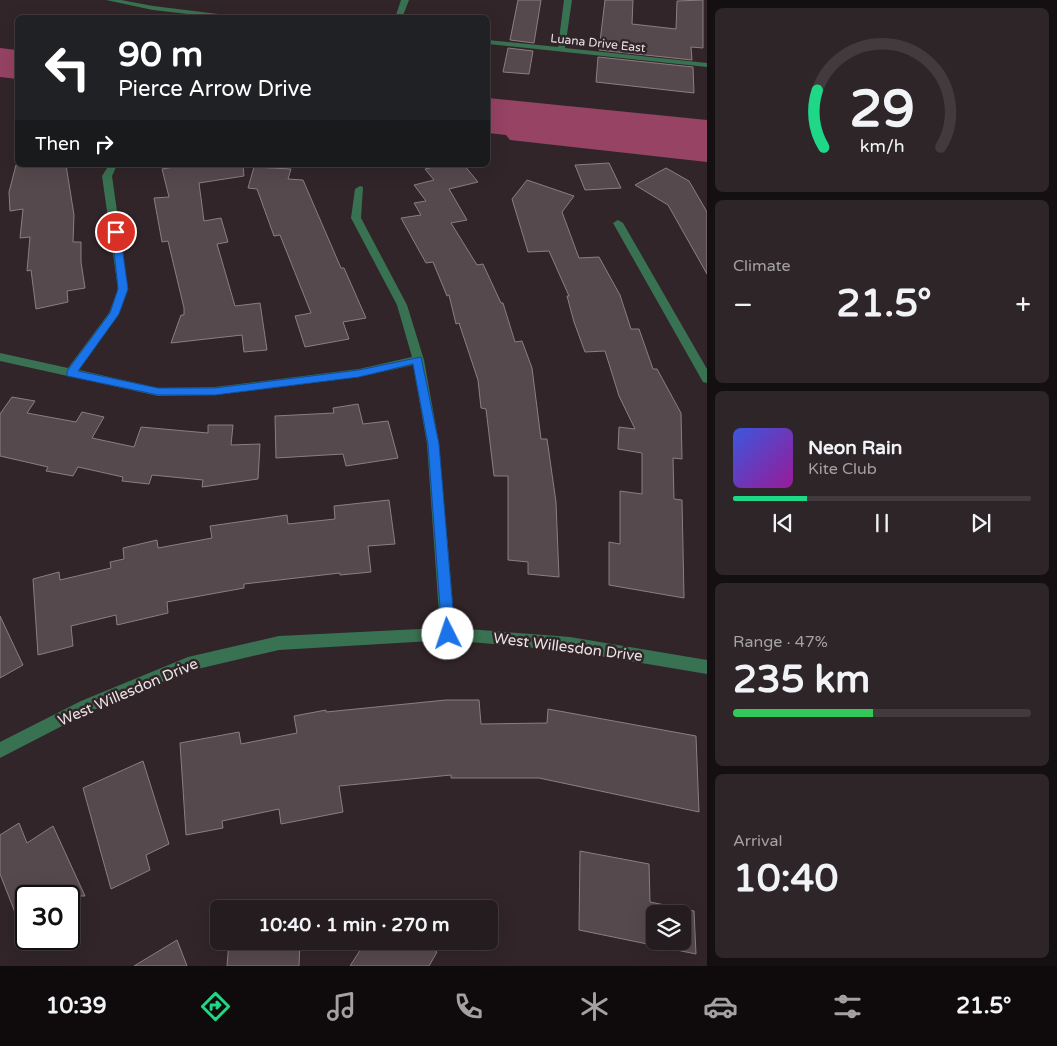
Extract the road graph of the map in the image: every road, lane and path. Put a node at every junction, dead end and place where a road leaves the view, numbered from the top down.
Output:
1 (110, 0) edge
2 (405, 0) edge
3 (568, 0) edge
4 (220, 15) edge
5 (399, 15) edge
6 (490, 42) edge
7 (561, 50) junction
8 (707, 66) edge
9 (112, 167) edge
10 (360, 188) dead end
11 (618, 223) dead end
12 (0, 357) edge
13 (418, 360) junction
14 (71, 374) junction
15 (707, 379) edge
16 (448, 634) junction
17 (707, 667) edge
18 (0, 750) edge

1 - 4 street
2 - 5 street
3 - 7 street
6 - 7 street, Luana Drive East
7 - 8 street, Luana Drive East
9 - 14 street
10 - 13 street
11 - 15 street
12 - 14 street
13 - 14 street
13 - 16 street
16 - 17 street, West Willesdon Drive
16 - 18 street, West Willesdon Drive

